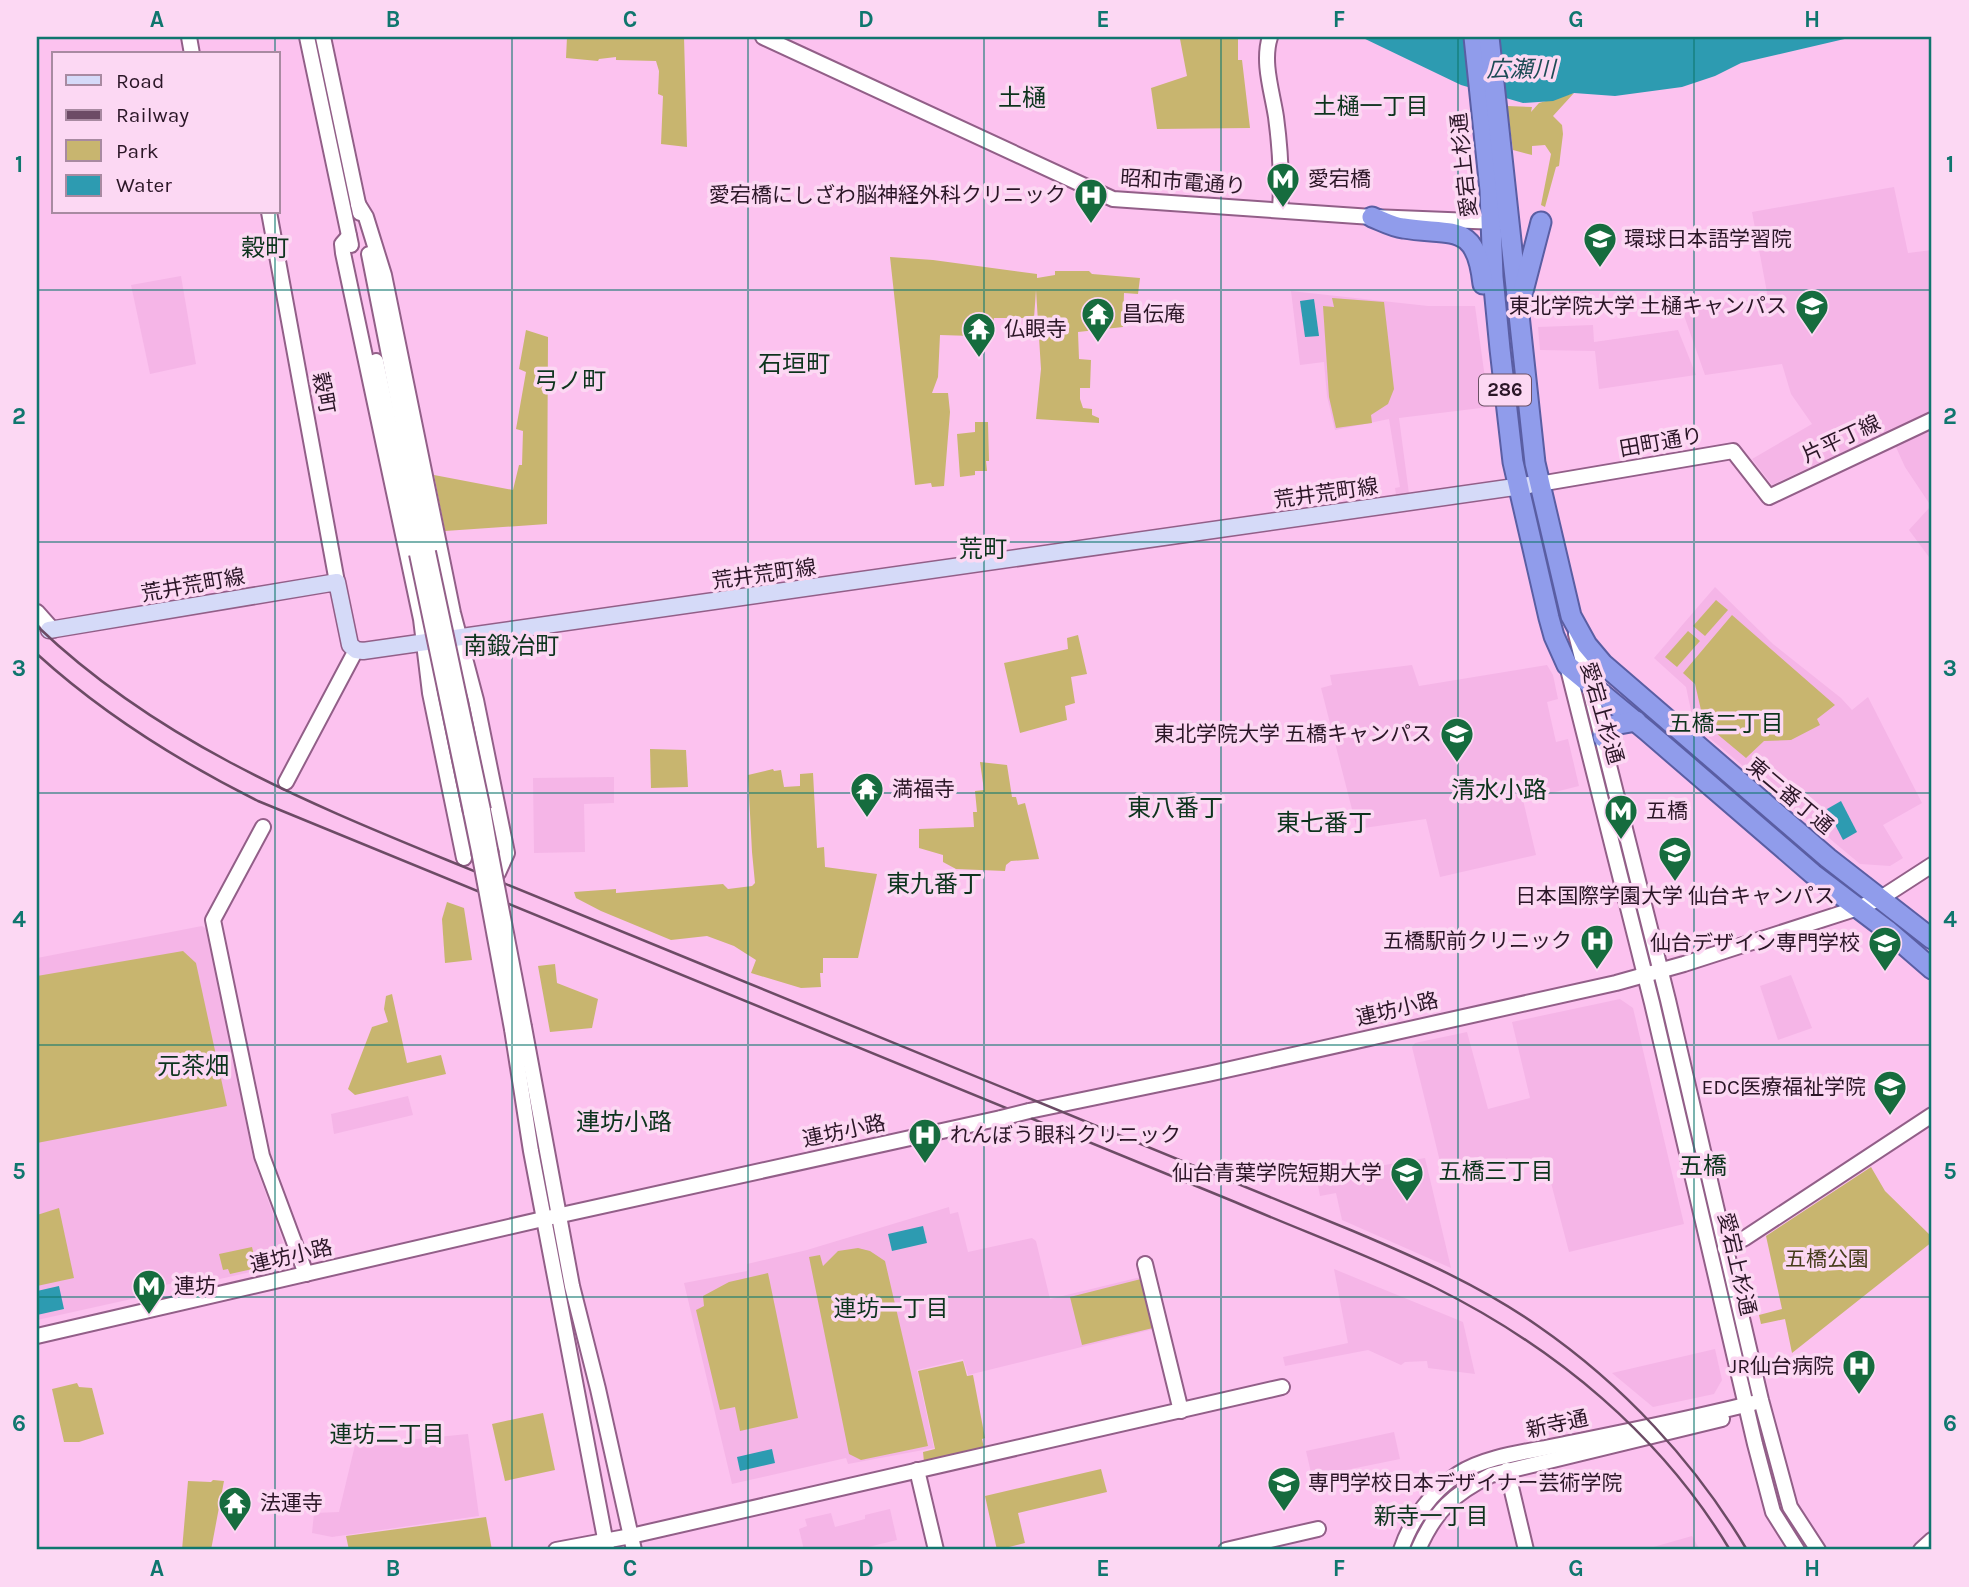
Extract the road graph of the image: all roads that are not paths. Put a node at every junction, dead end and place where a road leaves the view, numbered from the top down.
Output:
1 (307, 37) edge
2 (323, 37) edge
3 (762, 37) edge
4 (1270, 37) edge
5 (1474, 37) edge
6 (1489, 37) edge
7 (1489, 109) junction
8 (358, 204) junction
9 (1280, 210) junction
10 (269, 214) edge
11 (1372, 217) junction
12 (1501, 222) junction
13 (1541, 222) dead end
14 (349, 236) junction
15 (1518, 308) junction
16 (1932, 420) edge
17 (1514, 462) junction
18 (1539, 484) junction
19 (1518, 486) junction
20 (1769, 497) joint
21 (423, 553) junction
22 (337, 582) junction
23 (37, 612) edge
24 (453, 613) junction
25 (1571, 616) junction
26 (421, 619) junction
27 (51, 630) joint
28 (460, 638) junction
29 (423, 644) junction
30 (356, 650) junction
31 (1567, 665) junction
32 (1588, 683) junction
33 (1636, 722) junction
34 (1603, 737) junction
35 (286, 782) dead end
36 (263, 827) dead end
37 (464, 858) dead end
38 (1932, 865) edge
39 (498, 873) dead end
40 (1881, 898) junction
41 (1858, 908) junction
42 (1932, 939) edge
43 (1932, 969) edge
44 (1660, 971) junction
45 (1645, 975) junction
46 (518, 1028) junction
47 (1932, 1115) edge
48 (559, 1216) junction
49 (543, 1219) junction
50 (1725, 1248) junction
51 (1145, 1264) dead end
52 (306, 1275) junction
53 (37, 1336) edge
54 (1282, 1387) dead end
55 (1763, 1405) junction
56 (1747, 1409) junction
57 (1181, 1410) junction
58 (917, 1470) junction
59 (1507, 1470) junction
60 (1318, 1529) dead end
61 (1932, 1540) edge
62 (632, 1543) edge
63 (606, 1546) edge
64 (556, 1550) edge
65 (936, 1550) edge
66 (1226, 1550) edge
67 (1402, 1550) edge
68 (1418, 1550) edge
69 (1526, 1550) edge
70 (1797, 1550) edge
71 (1818, 1550) edge
72 (1921, 1550) edge

1 - 14 street
2 - 8 street
3 - 9 street, 昭和市電通り
4 - 9 street
5 - 7 highway, 愛宕上杉通 / 286
6 - 7 highway, 愛宕上杉通 / 286
7 - 12 highway, 愛宕上杉通 / 286
8 - 21 street
8 - 24 street
9 - 11 street, 昭和市電通り
10 - 22 street, 穀町
11 - 12 street, 昭和市電通り
11 - 17 highway
12 - 15 highway, 愛宕上杉通 / 286
12 - 17 highway, 愛宕上杉通 / 286
13 - 15 highway
14 - 21 street
14 - 26 street
15 - 18 highway, 愛宕上杉通 / 286
16 - 20 street, 片平丁線
17 - 19 highway, 愛宕上杉通 / 286
18 - 19 main road, 荒井荒町線
18 - 20 street, 田町通り
18 - 25 highway, 愛宕上杉通 / 286
19 - 28 main road, 荒井荒町線
19 - 31 highway, 愛宕上杉通 / 286
21 - 46 street, bridge
22 - 27 main road, 荒井荒町線
22 - 30 main road
23 - 27 street
24 - 26 street
24 - 28 street
25 - 32 street, 愛宕上杉通
25 - 40 highway, 東二番丁通 / 286
26 - 29 street
28 - 29 main road, 荒井荒町線
28 - 39 street
29 - 30 main road, 荒井荒町線
29 - 37 street
30 - 35 street
31 - 32 highway, 東二番丁通 / 286
31 - 45 street, 愛宕上杉通
32 - 33 highway, 東二番丁通 / 286
32 - 34 street, 愛宕上杉通
33 - 34 highway
33 - 41 highway, 東二番丁通 / 286
34 - 44 street, 愛宕上杉通
36 - 52 street
38 - 40 street, 連坊小路
40 - 41 street, 連坊小路
40 - 42 highway, 東二番丁通 / 286
41 - 43 highway, 東二番丁通 / 286
41 - 44 street, 連坊小路
44 - 45 street, 連坊小路
44 - 50 street, 愛宕上杉通
45 - 48 street, 連坊小路, bridge
45 - 56 street, 愛宕上杉通
46 - 48 street
46 - 49 street
47 - 50 street
48 - 49 street, 連坊小路
48 - 62 street
49 - 52 street, 連坊小路
49 - 63 street
50 - 55 street, 愛宕上杉通
51 - 57 street
52 - 53 street, 連坊小路
54 - 57 street
55 - 56 street, 新寺通
55 - 71 street, 愛宕上杉通
56 - 59 street, 新寺通
56 - 67 street, 新寺通
56 - 70 street, 愛宕上杉通
57 - 58 street
58 - 62 street
58 - 65 street
59 - 68 street, 新寺通
59 - 69 street
60 - 66 street
61 - 72 street
62 - 63 street
63 - 64 street

